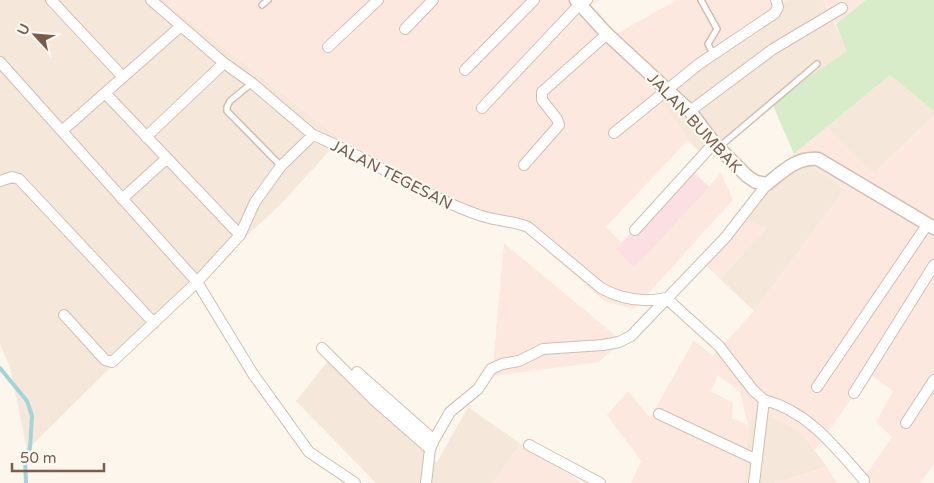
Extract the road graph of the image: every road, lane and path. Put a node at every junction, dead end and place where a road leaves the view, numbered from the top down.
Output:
1 (51, 0) edge
2 (151, 0) edge
3 (268, 0) edge
4 (378, 0) edge
5 (433, 0) edge
6 (534, 0) edge
7 (701, 0) edge
8 (776, 0) edge
9 (581, 1) edge
10 (262, 6) dead end
11 (842, 8) dead end
12 (181, 26) junction
13 (405, 29) dead end
14 (607, 34) junction
15 (328, 47) dead end
16 (713, 54) junction
17 (0, 62) edge
18 (224, 64) junction
19 (817, 64) dead end
20 (465, 70) dead end
21 (123, 78) junction
22 (252, 83) junction
23 (666, 88) junction
24 (105, 93) junction
25 (482, 108) dead end
26 (690, 111) junction
27 (62, 130) junction
28 (614, 132) dead end
29 (313, 135) junction
30 (146, 137) junction
31 (716, 146) junction
32 (166, 159) junction
33 (524, 165) dead end
34 (281, 166) junction
35 (0, 181) edge
36 (767, 184) junction
37 (122, 199) junction
38 (931, 226) edge
39 (635, 230) dead end
40 (240, 235) junction
41 (934, 265) edge
42 (197, 282) junction
43 (666, 298) junction
44 (64, 316) dead end
45 (154, 323) junction
46 (322, 348) dead end
47 (357, 372) dead end
48 (934, 380) edge
49 (817, 387) dead end
50 (854, 393) dead end
51 (764, 400) junction
52 (659, 414) dead end
53 (906, 423) dead end
54 (432, 444) junction
55 (529, 445) dead end
56 (757, 460) junction
57 (864, 480) dead end
58 (355, 483) edge
59 (426, 483) edge
60 (600, 483) edge
61 (754, 483) edge

1 - 21 street
2 - 12 street
3 - 10 lane
4 - 15 street
5 - 13 street
6 - 20 street
7 - 16 lane
8 - 16 street
9 - 14 street, JALAN BUMBAK
9 - 25 street
11 - 26 street
12 - 18 street
12 - 21 street
14 - 23 street, JALAN BUMBAK
14 - 33 street
16 - 23 street
17 - 27 street
18 - 22 street
18 - 30 street
19 - 31 lane
21 - 24 street
22 - 29 street
22 - 34 lane
23 - 26 street, JALAN BUMBAK
23 - 28 street
24 - 27 street
24 - 30 street
26 - 31 street, JALAN BUMBAK
27 - 37 street
29 - 34 street, JALAN TEGESAN
29 - 43 street, JALAN TEGESAN
30 - 32 street
31 - 36 street, JALAN BUMBAK
31 - 39 street
32 - 37 street
32 - 40 street
34 - 40 street, JALAN TEGESAN
35 - 45 street
36 - 38 street
36 - 43 street
37 - 42 street
38 - 49 street
40 - 42 street, JALAN TEGESAN
41 - 50 street
42 - 45 street, JALAN TEGESAN
42 - 58 street
43 - 51 street
43 - 54 street
44 - 45 street, JALAN TEGESAN
46 - 54 street
47 - 54 street
48 - 53 street
51 - 56 street
51 - 57 street
52 - 56 street
54 - 59 street
55 - 60 street
56 - 61 street

